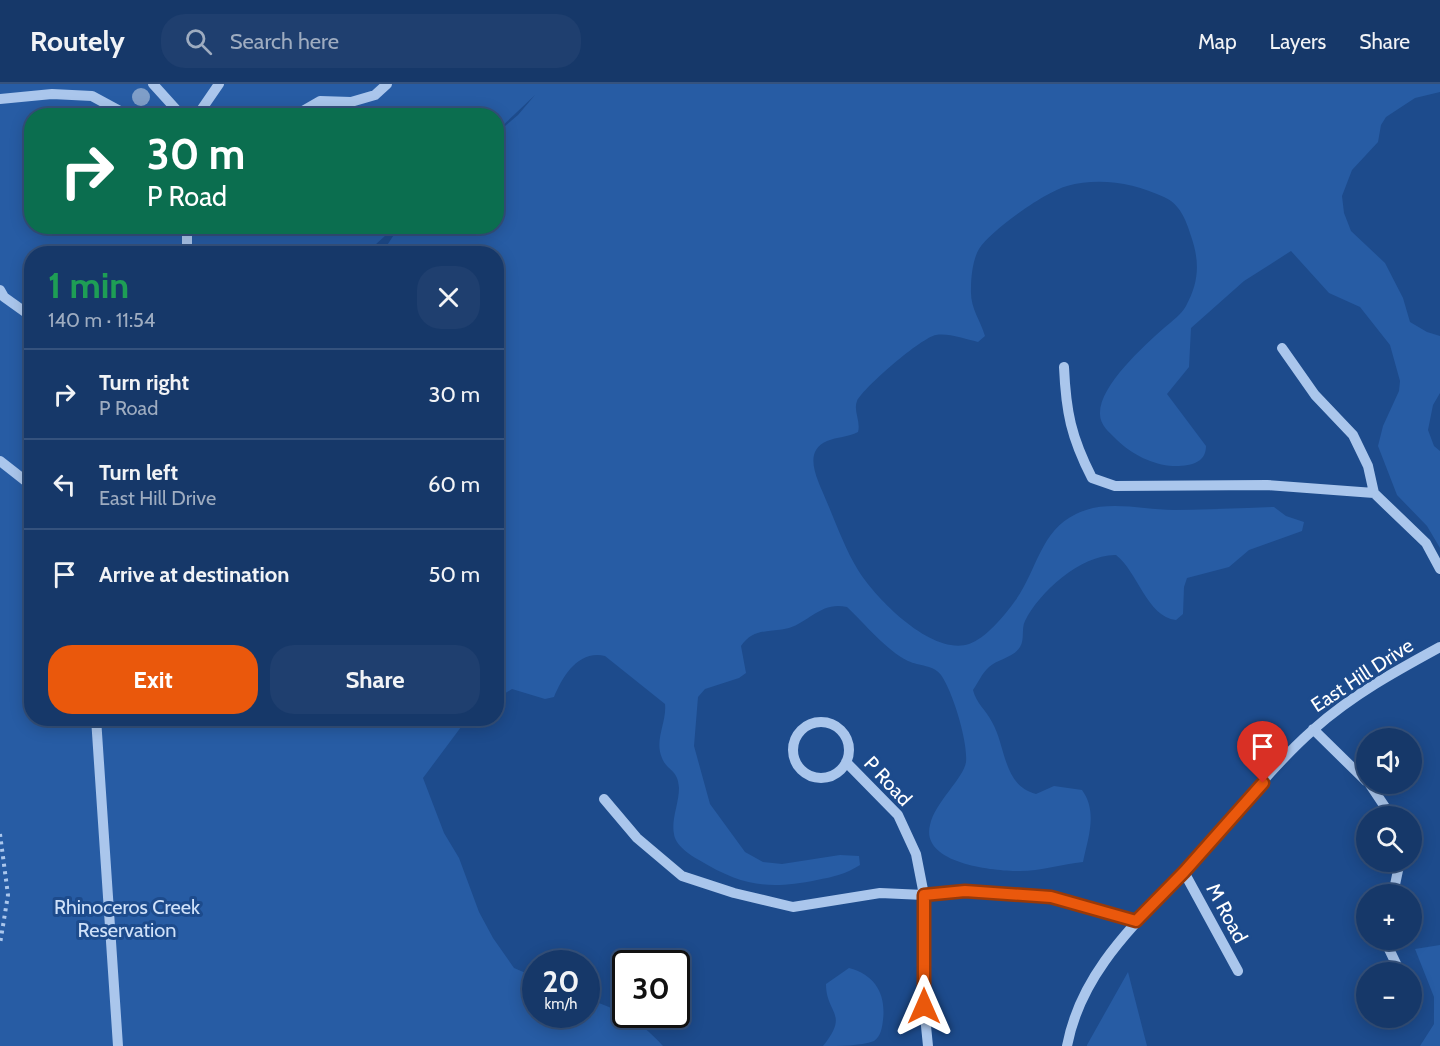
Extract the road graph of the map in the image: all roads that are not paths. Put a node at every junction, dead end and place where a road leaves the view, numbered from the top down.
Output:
1 (153, 84) edge
2 (219, 84) edge
3 (387, 84) edge
4 (0, 99) edge
5 (114, 108) edge
6 (175, 108) edge
7 (202, 108) edge
8 (308, 108) edge
9 (0, 291) edge
10 (24, 311) edge
11 (1282, 348) dead end
12 (1064, 367) dead end
13 (0, 461) edge
14 (24, 480) edge
15 (1374, 493) junction
16 (1440, 568) edge
17 (1440, 647) edge
18 (97, 726) edge
19 (1313, 729) junction
20 (846, 762) junction
21 (1356, 770) edge
22 (604, 799) dead end
23 (1184, 872) junction
24 (924, 895) junction
25 (1136, 921) junction
26 (1238, 971) dead end
27 (118, 1046) edge
28 (928, 1046) edge
29 (1067, 1046) edge

1 - 6 street
2 - 7 street
3 - 8 street
4 - 5 street
9 - 10 street
11 - 15 street
12 - 15 street
13 - 14 street
15 - 16 street
17 - 19 street, East Hill Drive
18 - 27 street
19 - 21 street
19 - 23 street, East Hill Drive
20 - 20 street
20 - 24 street, P Road
22 - 24 street
23 - 25 street, East Hill Drive
23 - 26 street, M Road
24 - 25 street
24 - 28 street, P Road
25 - 29 street, East Hill Drive

